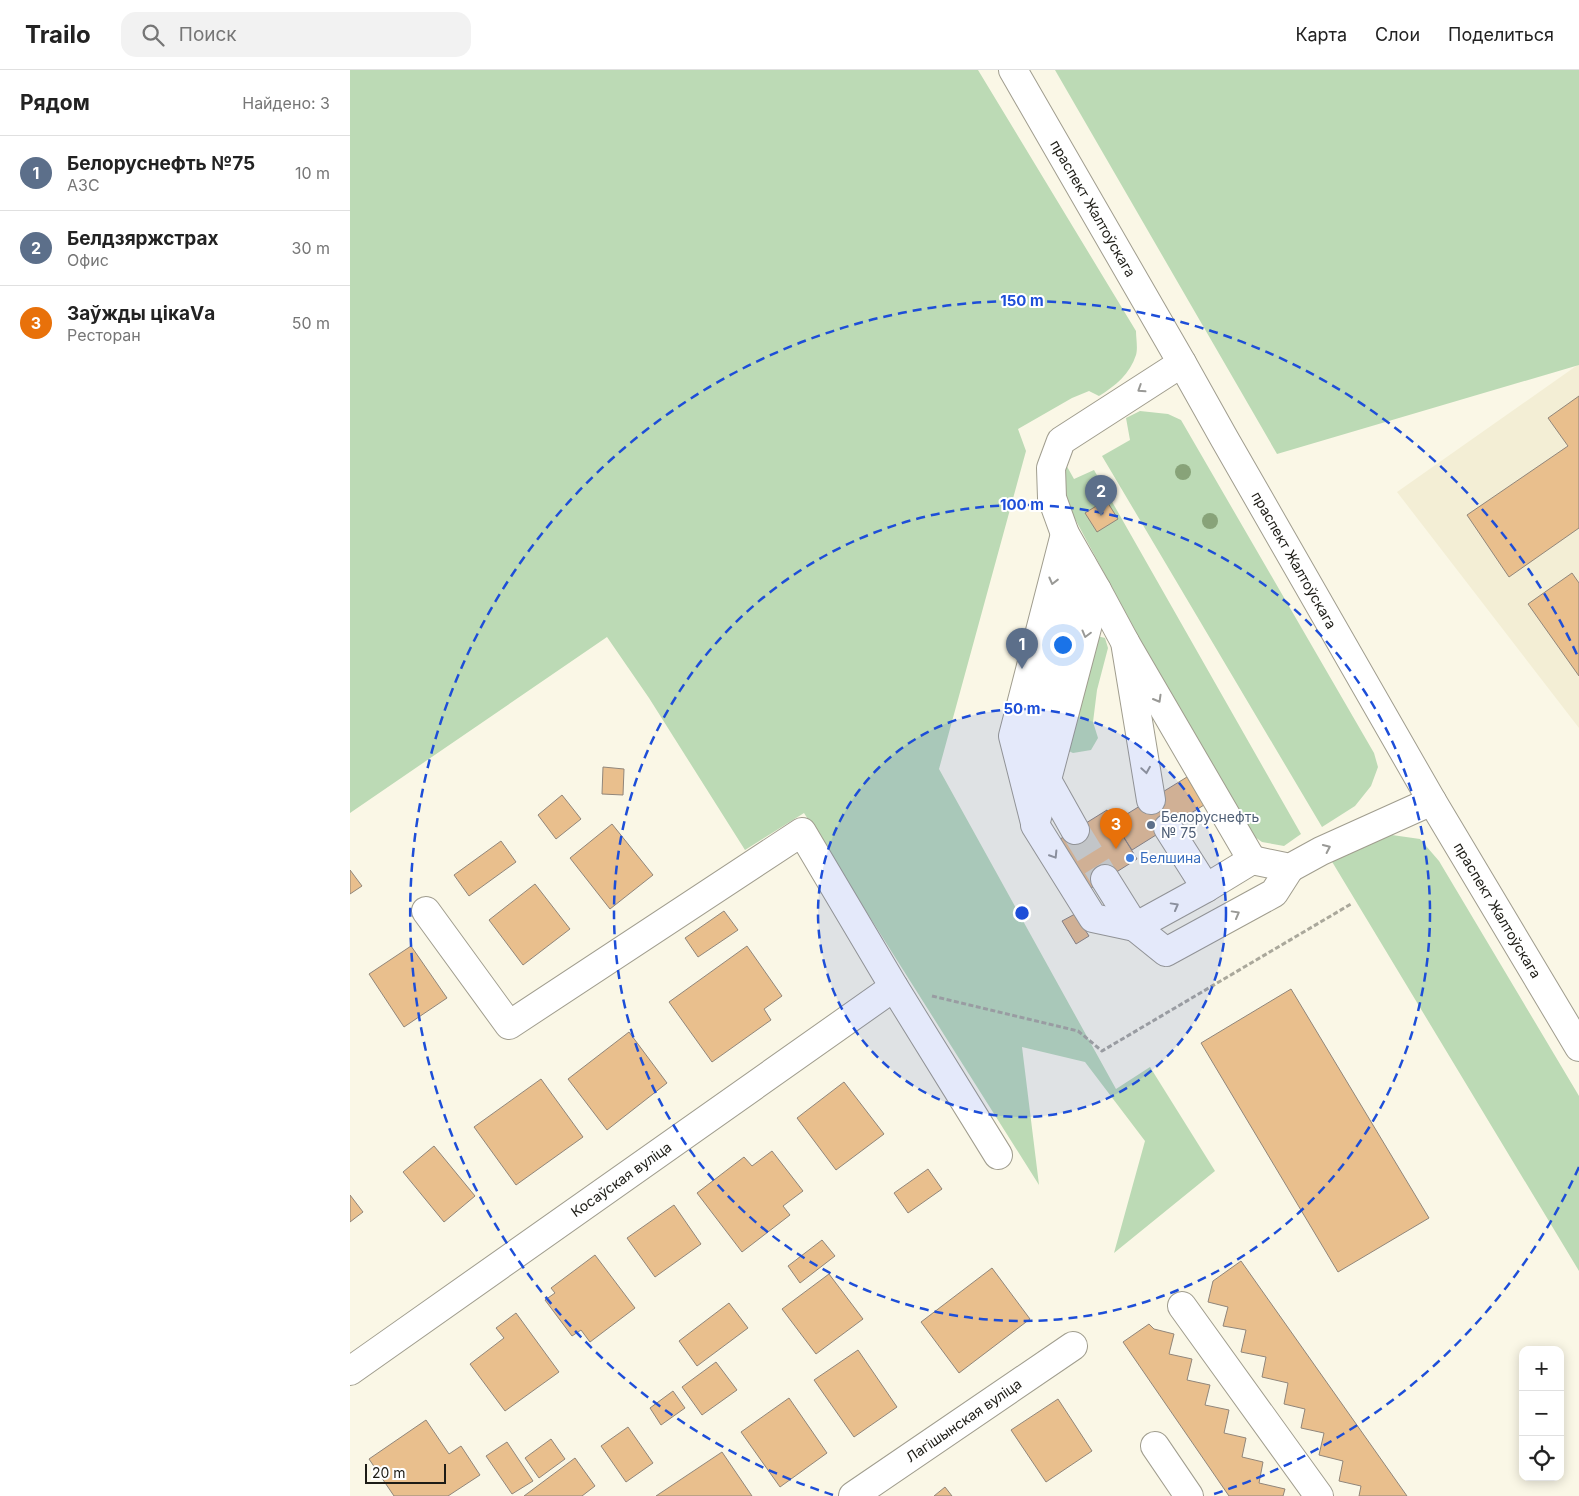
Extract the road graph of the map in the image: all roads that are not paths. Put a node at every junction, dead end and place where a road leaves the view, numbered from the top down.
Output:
1 (1012, 70) edge
2 (1182, 363) junction
3 (1065, 534) junction
4 (1082, 564) junction
5 (1097, 590) junction
6 (1125, 642) junction
7 (1013, 736) junction
8 (1040, 771) junction
9 (1151, 800) dead end
10 (1432, 800) junction
11 (1036, 825) junction
12 (1168, 828) dead end
13 (1075, 830) tunnel mouth
14 (1252, 860) junction
15 (1290, 868) junction
16 (1104, 879) tunnel mouth
17 (1206, 888) junction
18 (426, 911) dead end
19 (1135, 927) junction
20 (894, 987) junction
21 (1579, 1047) edge
22 (998, 1156) dead end
23 (1182, 1306) dead end
24 (1073, 1346) dead end
25 (350, 1371) edge
26 (1156, 1446) dead end
27 (853, 1496) edge
28 (1189, 1496) edge
29 (1319, 1496) edge

1 - 2 main road, праспект Жалтоўскага
2 -> 3 main road
2 - 10 main road, праспект Жалтоўскага
3 - 4 main road
3 -> 7 main road
4 - 5 main road
4 - 8 main road
5 - 6 main road
5 -> 8 main road
6 -> 9 main road
6 -> 14 main road
7 - 8 main road
7 - 11 main road
8 - 11 main road
8 - 13 main road
15 -> 10 main road
10 - 21 main road, праспект Жалтоўскага
11 -> 19 main road
12 - 17 main road
14 - 15 main road
14 - 17 main road
19 -> 15 main road
16 - 19 main road
19 -> 17 main road
18 - 20 main road
20 - 22 main road
20 - 25 main road, Косаўская вуліца
23 - 29 main road
24 - 27 main road, Лагішынская вуліца
26 - 28 main road

